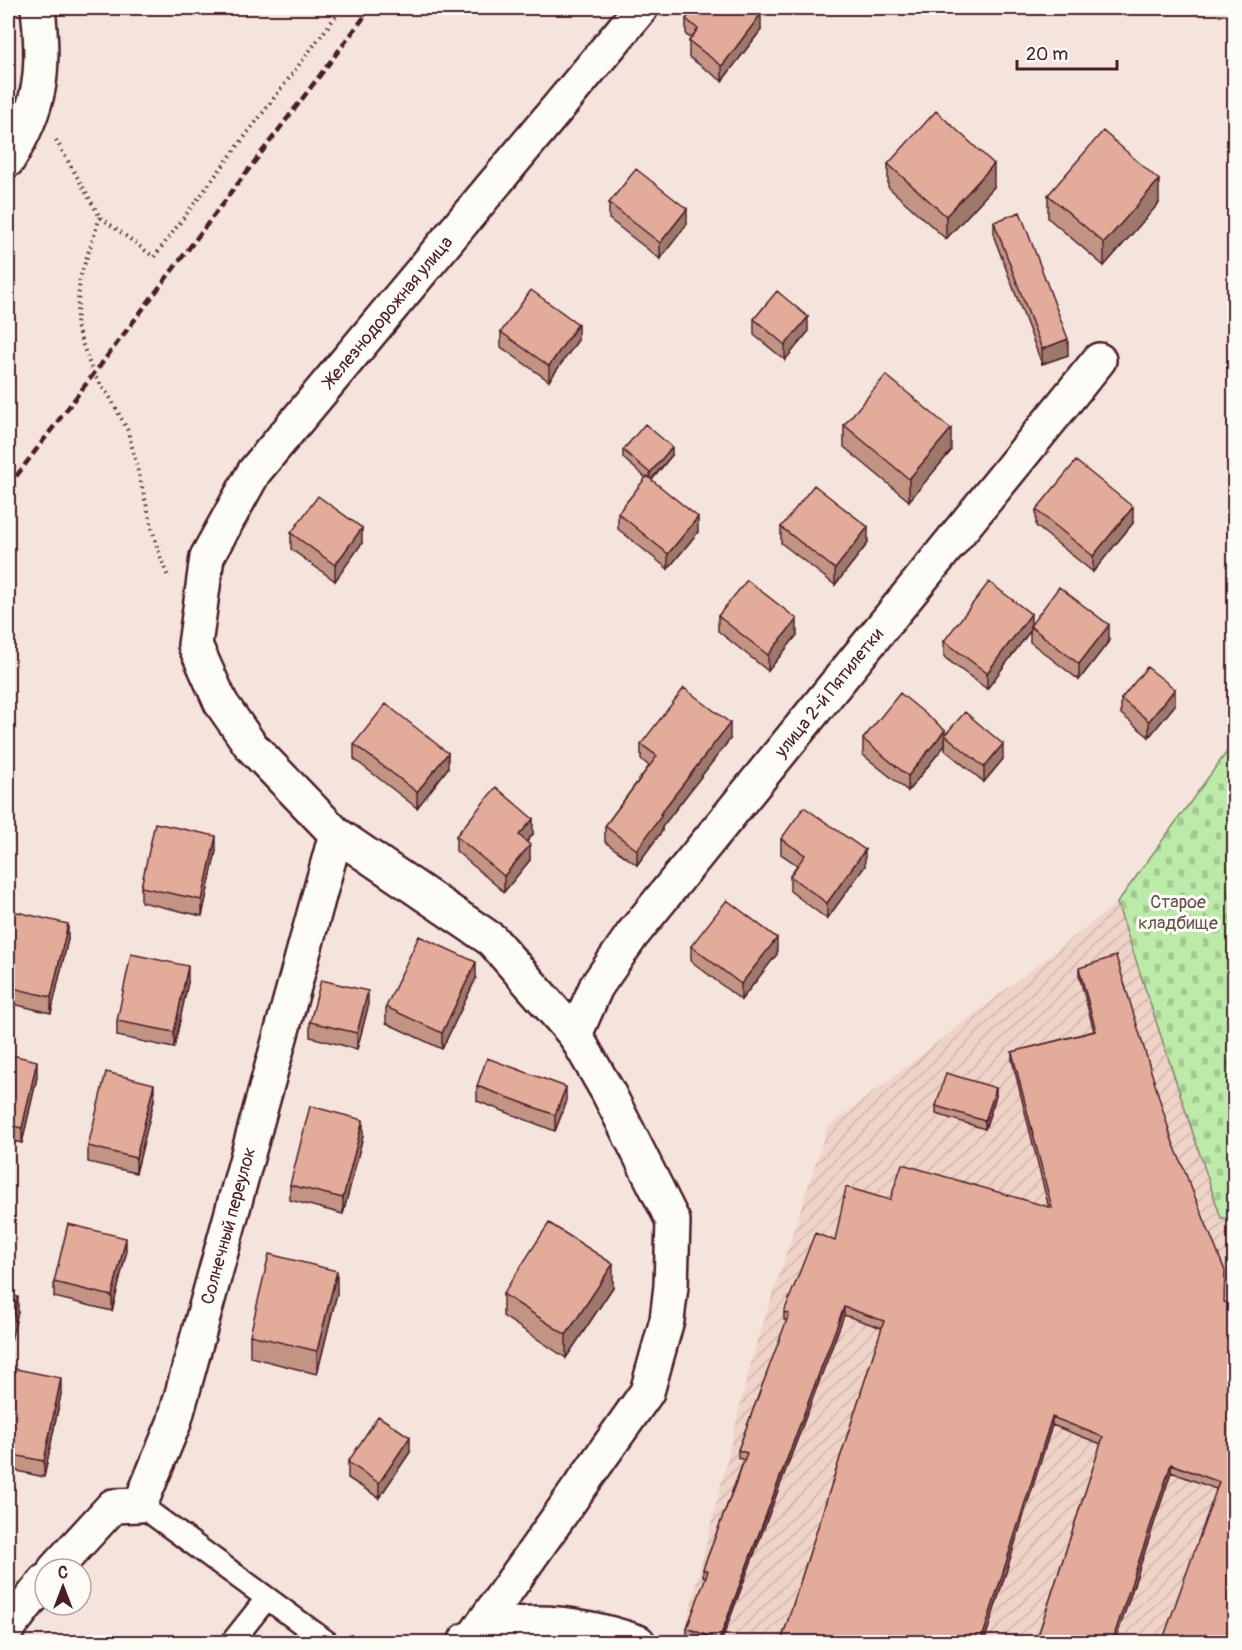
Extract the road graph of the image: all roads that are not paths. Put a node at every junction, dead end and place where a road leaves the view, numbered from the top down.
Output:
1 (38, 8) edge
2 (641, 8) edge
3 (8, 160) edge
4 (1099, 360) dead end
5 (336, 834) junction
6 (575, 1035) junction
7 (140, 1505) junction
8 (65, 1557) edge
9 (33, 1596) edge
10 (267, 1598) junction
11 (8, 1628) edge
12 (468, 1639) edge
13 (231, 1642) edge
14 (327, 1642) edge
15 (638, 1642) edge

1 - 3 street
2 - 5 street, Железнодорожная улица
4 - 6 street, улица 2-й Пятилетки
5 - 6 street
5 - 7 street, Солнечный переулок
6 - 12 street
7 - 8 street
7 - 10 lane
9 - 11 street
10 - 13 lane
10 - 14 lane
12 - 15 street

